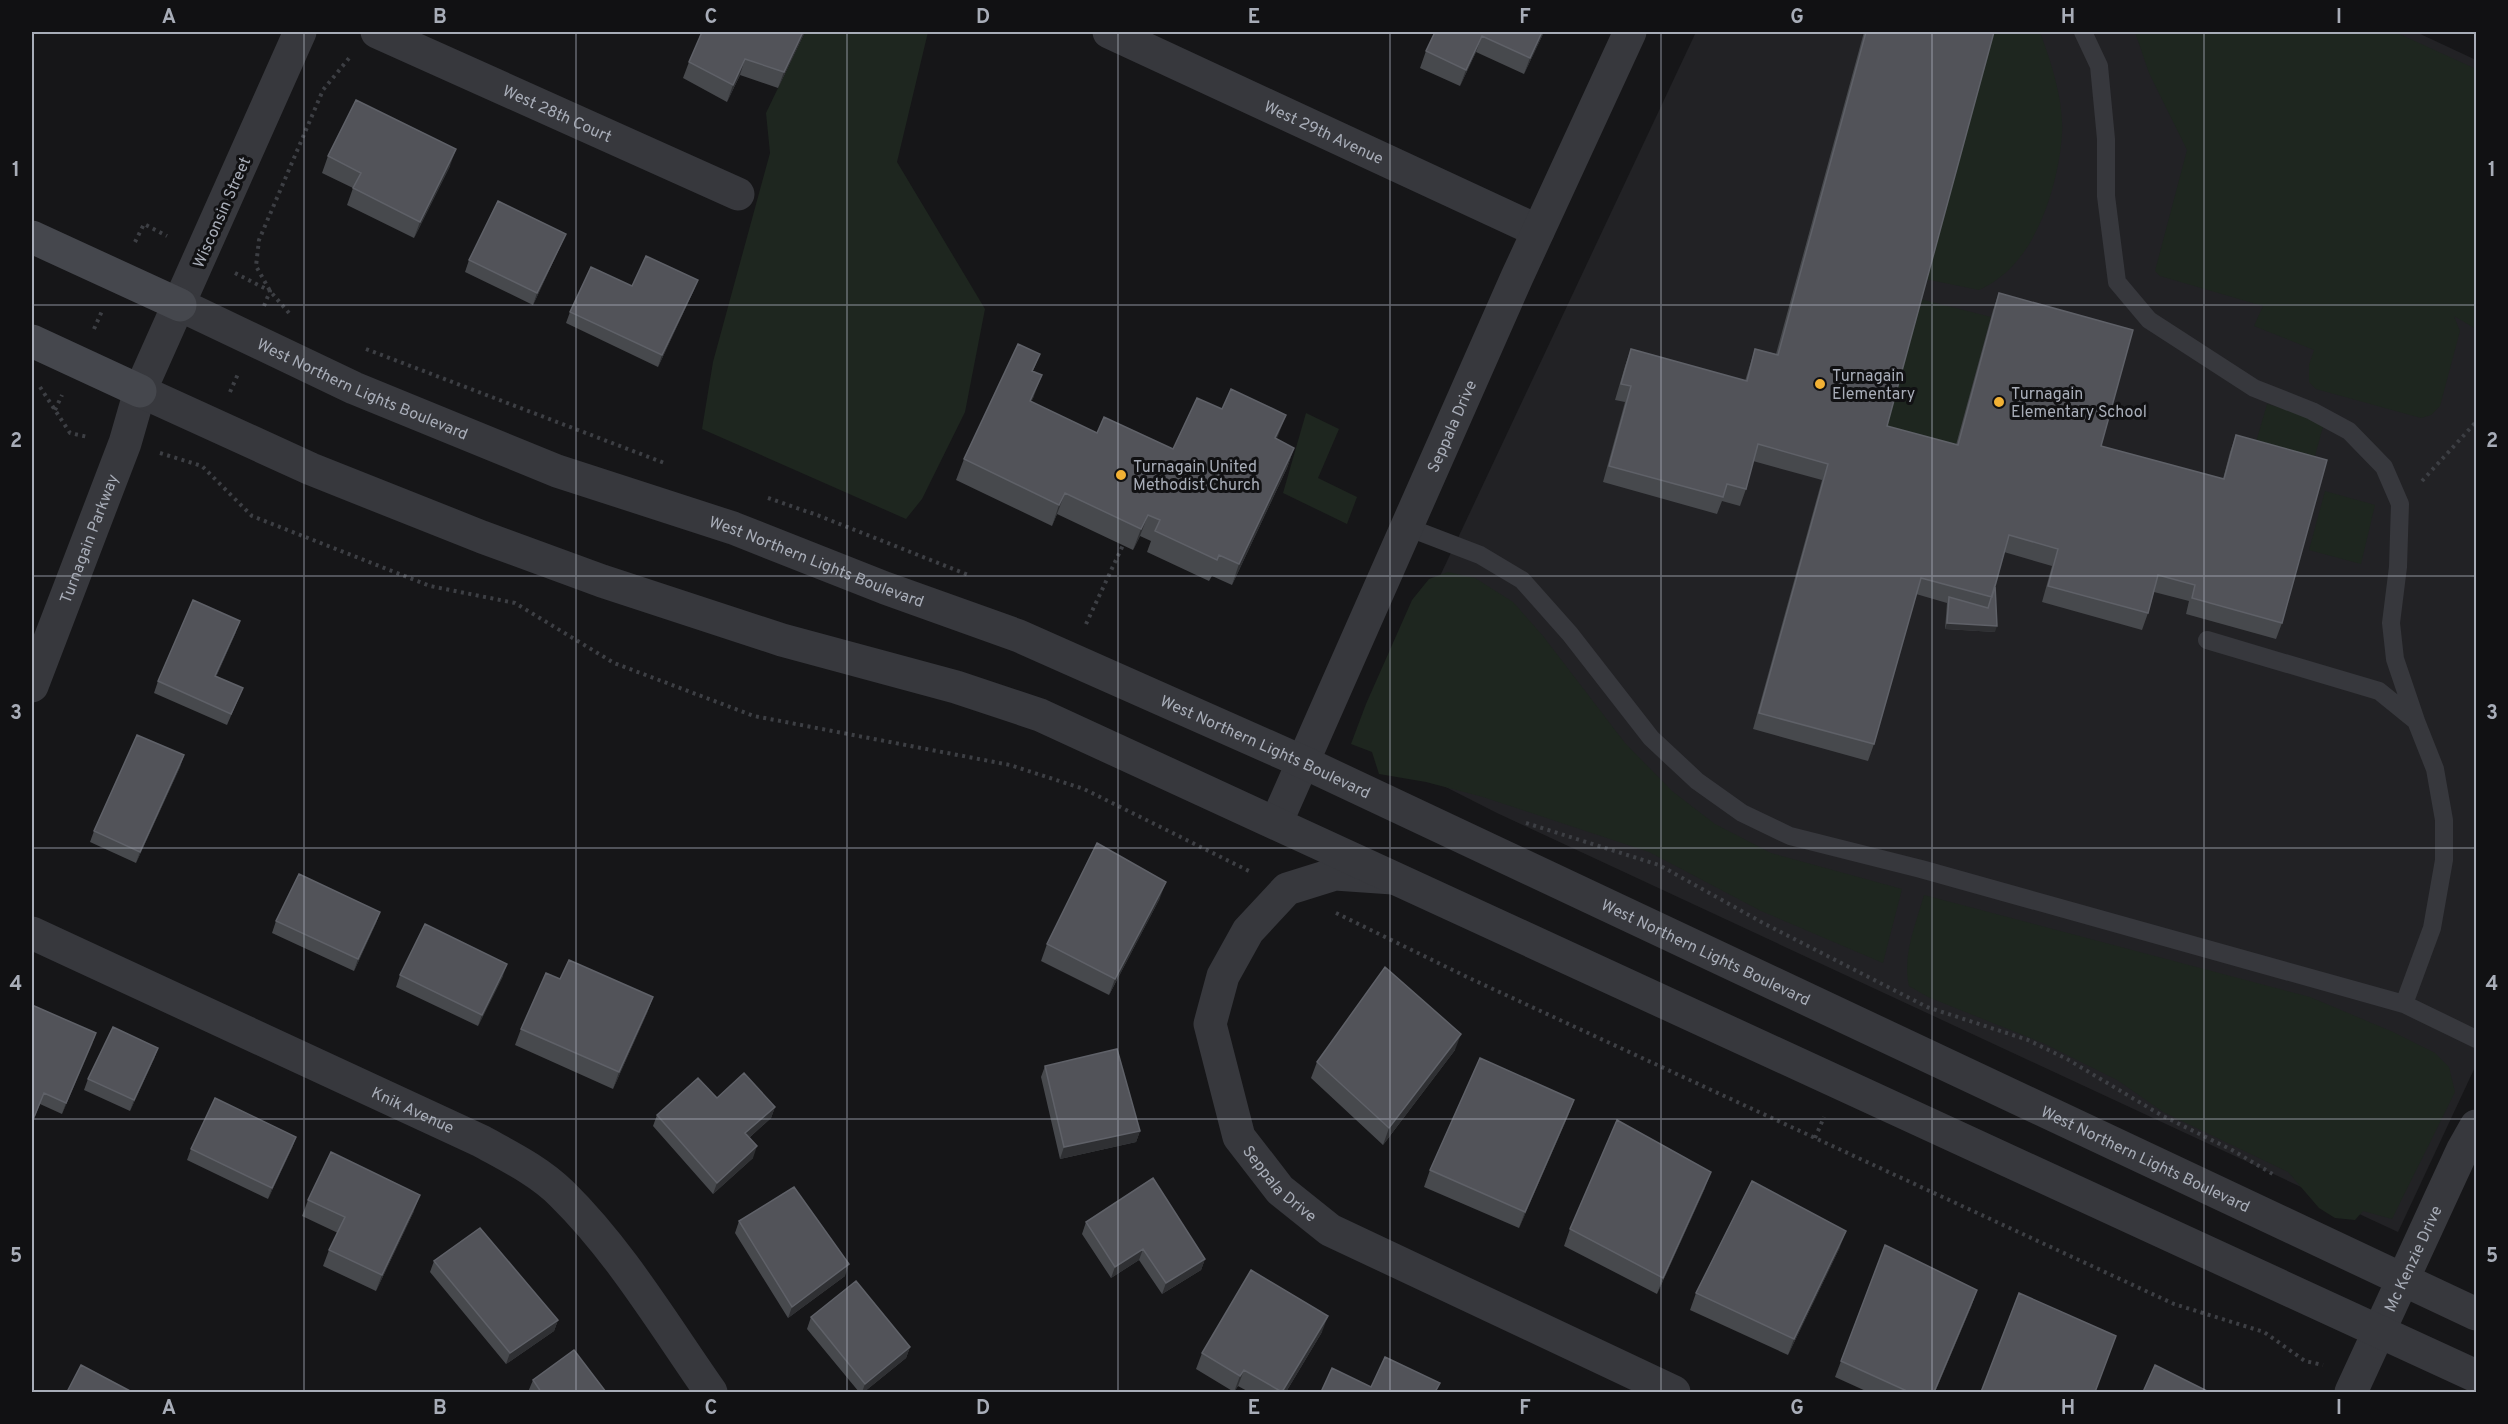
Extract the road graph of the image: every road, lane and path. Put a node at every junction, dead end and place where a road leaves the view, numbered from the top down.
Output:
1 (300, 32) edge
2 (1109, 32) edge
3 (1630, 32) edge
4 (2083, 32) edge
5 (366, 40) edge
6 (738, 194) dead end
7 (1538, 231) junction
8 (32, 237) edge
9 (270, 291) dead end
10 (180, 305) junction
11 (32, 340) edge
12 (32, 384) edge
13 (140, 391) junction
14 (2476, 422) edge
15 (70, 433) dead end
16 (202, 466) dead end
17 (2400, 504) junction
18 (1407, 527) junction
19 (1123, 545) edge
20 (1086, 625) dead end
21 (2207, 640) dead end
22 (32, 686) edge
23 (2416, 721) junction
24 (1303, 762) junction
25 (1519, 820) dead end
26 (1276, 823) junction
27 (1397, 879) junction
28 (1287, 889) junction
29 (32, 933) edge
30 (2404, 1004) junction
31 (2476, 1039) edge
32 (2476, 1126) edge
33 (2281, 1180) dead end
34 (2403, 1280) junction
35 (2476, 1314) edge
36 (2379, 1331) junction
37 (2476, 1376) edge
38 (2355, 1383) edge
39 (711, 1392) edge
40 (1674, 1392) edge

1 - 10 street, Wisconsin Street
2 - 7 street, West 29th Avenue
3 - 7 street, Seppala Drive
4 - 17 lane
5 - 6 street, West 28th Court
5 - 9 path
7 - 18 street, Seppala Drive
8 - 10 main road, West Northern Lights Boulevard
10 - 13 street, Wisconsin Street
10 - 24 street, West Northern Lights Boulevard
11 - 13 main road
12 - 15 path
13 - 22 street, Turnagain Parkway
13 - 26 street
14 - 17 path
16 - 28 path
17 - 23 lane
18 - 24 street, Seppala Drive
18 - 30 lane
19 - 20 path
21 - 23 lane
23 - 30 lane
24 - 26 street, Seppala Drive
24 - 34 street, West Northern Lights Boulevard
25 - 33 path
26 - 27 street
27 - 28 street, Seppala Drive
27 - 36 street
28 - 38 path
28 - 40 street, Seppala Drive
29 - 39 street, Knik Avenue
30 - 31 lane
32 - 34 street, Mc Kenzie Drive
34 - 35 street, West Northern Lights Boulevard
34 - 36 street, Mc Kenzie Drive
36 - 37 street
36 - 38 street, Mc Kenzie Drive

